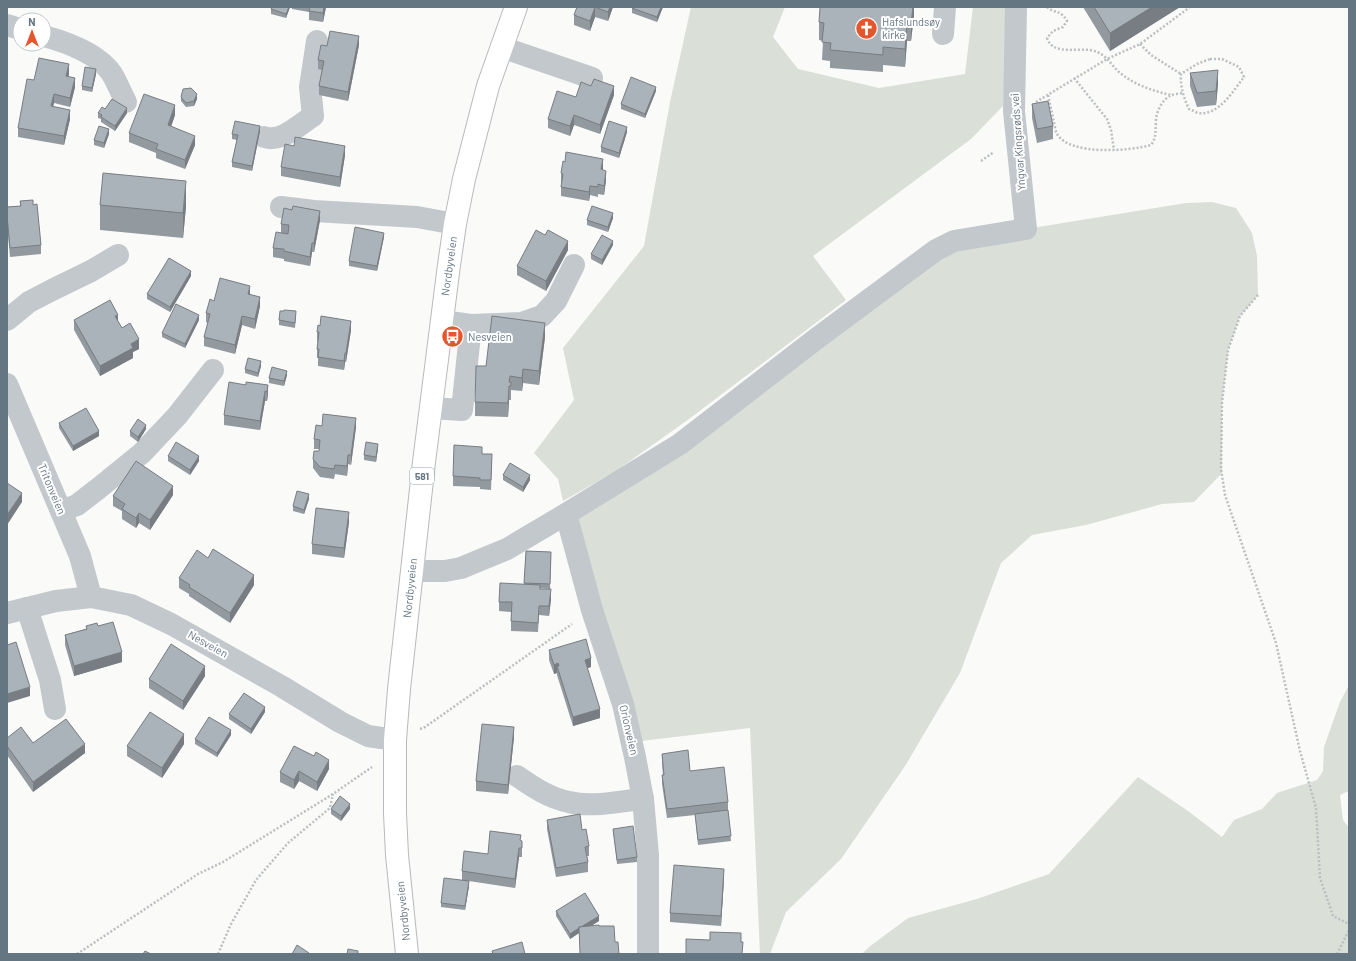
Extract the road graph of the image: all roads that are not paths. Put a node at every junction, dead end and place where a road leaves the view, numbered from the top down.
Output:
1 (516, 7) edge
2 (945, 7) edge
3 (1016, 7) edge
4 (942, 34) dead end
5 (52, 39) edge
6 (317, 41) dead end
7 (501, 47) junction
8 (592, 78) dead end
9 (126, 102) dead end
10 (264, 137) dead end
11 (281, 207) dead end
12 (455, 224) junction
13 (118, 255) dead end
14 (574, 265) dead end
15 (7, 320) edge
16 (442, 321) junction
17 (471, 325) junction
18 (213, 370) dead end
19 (7, 384) edge
20 (431, 408) junction
21 (61, 511) junction
22 (566, 514) junction
23 (412, 571) junction
24 (91, 597) junction
25 (17, 610) edge
26 (55, 709) dead end
27 (395, 740) junction
28 (517, 776) dead end
29 (643, 799) junction
30 (407, 954) edge
31 (648, 954) edge

1 - 7 main road, Nordbyveien / 581
2 - 4 street
3 - 22 street, Yngvar Kingsrøds vei
5 - 9 street
6 - 10 street
7 - 8 street
7 - 12 main road, Nordbyveien / 581
11 - 12 street, Nordbyveien
12 - 16 main road, Nordbyveien / 581
13 - 15 street
14 - 17 street
16 - 17 street
16 - 20 main road, Nordbyveien / 581
17 - 20 street
18 - 21 street
19 - 21 street, Tritonveien
20 - 23 main road, Nordbyveien / 581
21 - 24 street, Tritonveien
22 - 23 street
22 - 29 street, Orionveien
23 - 27 main road, Nordbyveien / 581
24 - 25 street, Nesveien
24 - 27 street, Nesveien
25 - 26 street
27 - 30 main road, Nordbyveien / 581
28 - 29 street
29 - 31 street, Orionveien

